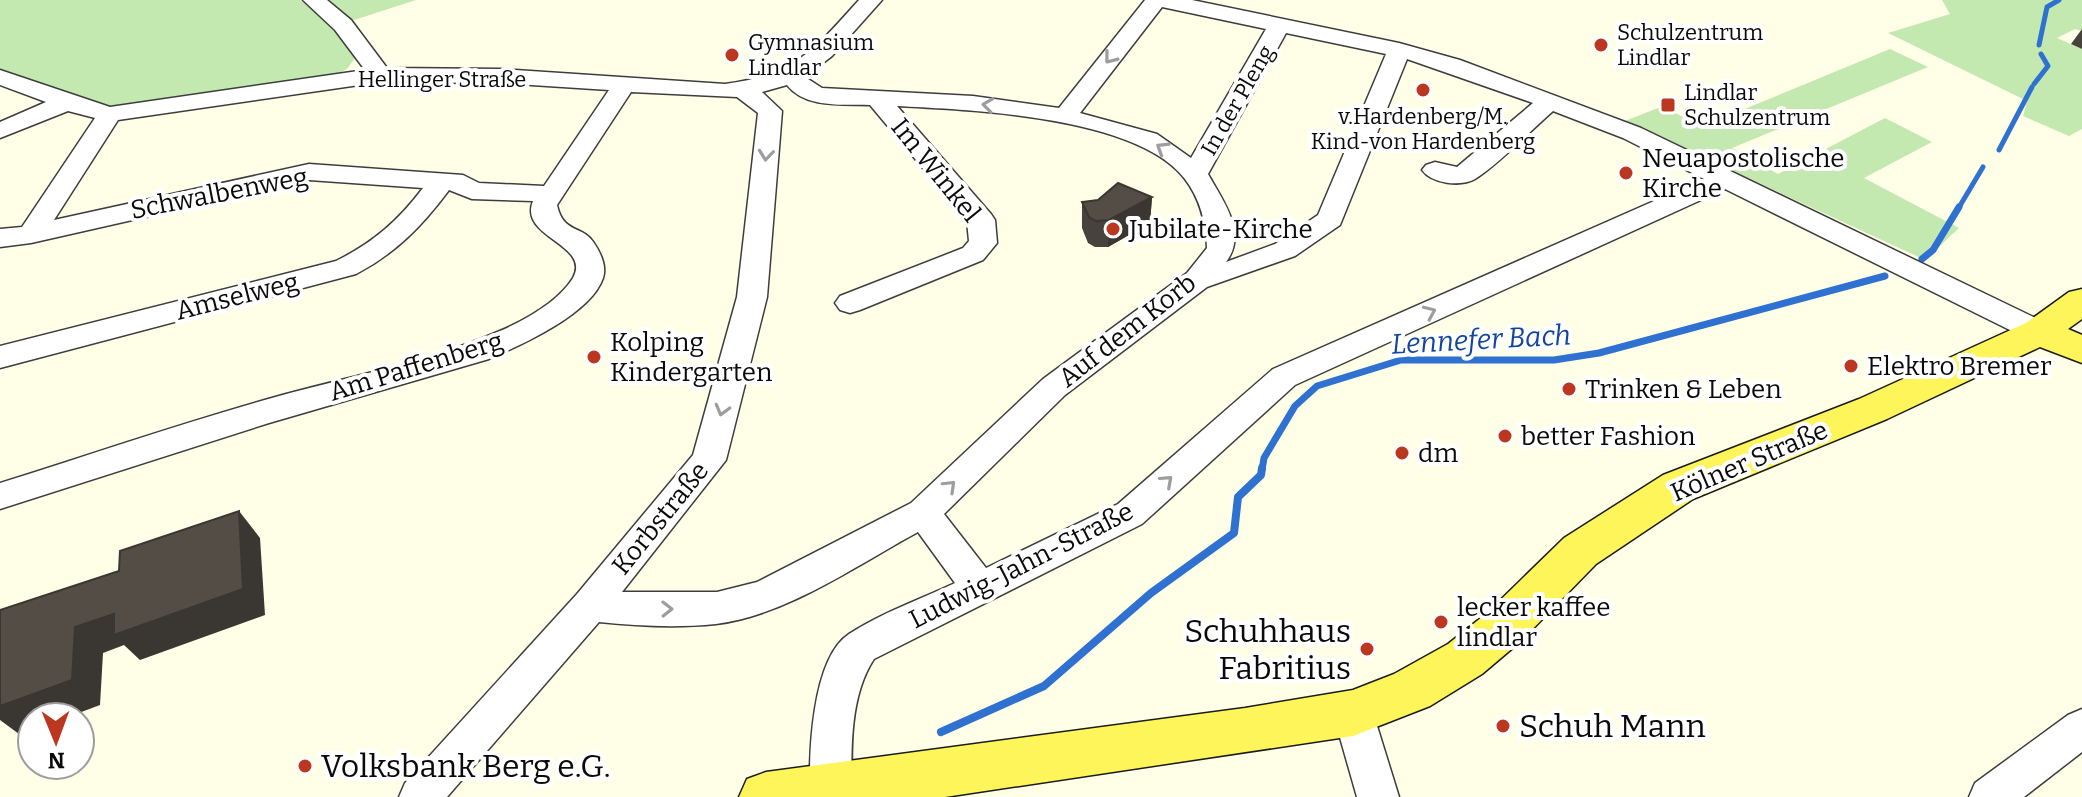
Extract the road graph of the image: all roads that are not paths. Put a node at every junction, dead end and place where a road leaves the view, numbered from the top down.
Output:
1 (314, 0) edge
2 (871, 0) edge
3 (1158, 0) edge
4 (1279, 26) junction
5 (1399, 50) junction
6 (380, 75) junction
7 (0, 77) edge
8 (624, 85) junction
9 (770, 90) junction
10 (817, 95) junction
11 (876, 97) junction
12 (1550, 101) junction
13 (67, 102) junction
14 (110, 114) junction
15 (1065, 116) junction
16 (0, 131) edge
17 (1435, 170) dead end
18 (1195, 174) junction
19 (1723, 180) junction
20 (442, 181) junction
21 (549, 194) junction
22 (31, 234) junction
23 (0, 238) edge
24 (1197, 280) junction
25 (2082, 301) edge
26 (850, 303) dead end
27 (2039, 332) junction
28 (2082, 350) edge
29 (0, 357) edge
30 (0, 496) edge
31 (923, 513) junction
32 (979, 587) junction
33 (590, 605) junction
34 (1353, 713) junction
35 (2082, 728) edge
36 (831, 792) edge
37 (420, 797) edge
38 (766, 797) edge
39 (1378, 797) edge
40 (1990, 797) edge

1 - 6 street
2 - 9 street
3 - 4 street
3 -> 15 street
4 - 5 street
4 - 18 street, In der Pleng
5 - 12 street
5 - 24 street
6 - 8 street, Hellinger Straße
6 - 14 street, Hellinger Straße
7 - 13 street, Hellinger Straße
8 - 9 street, Hellinger Straße
8 - 21 street
9 - 10 street
9 - 10 street, Auf dem Korb
9 -> 33 street, Korbstraße
10 - 11 street, Auf dem Korb
15 -> 11 street, Auf dem Korb
11 - 26 street, Im Winkel
12 - 17 street
12 - 19 street
13 - 14 street, Hellinger Straße
13 - 16 street
14 - 22 street
18 -> 15 street, Auf dem Korb
18 - 24 street, Auf dem Korb
19 - 27 street
32 -> 19 street, Ludwig-Jahn-Straße
20 - 21 street, Schwalbenweg
20 - 22 street, Schwalbenweg
20 - 29 street, Amselweg
21 - 30 street, Am Paffenberg
22 - 23 street, Schwalbenweg
31 -> 24 street, Auf dem Korb
25 - 27 main road, Kölner Straße
27 - 28 main road
27 - 34 main road, Kölner Straße
31 - 32 street
33 -> 31 street, Auf dem Korb
32 - 36 street, Ludwig-Jahn-Straße
33 - 37 street, Korbstraße
34 - 36 main road, Kölner Straße
34 - 39 street
35 - 40 street
36 - 38 main road, Kölner Straße

